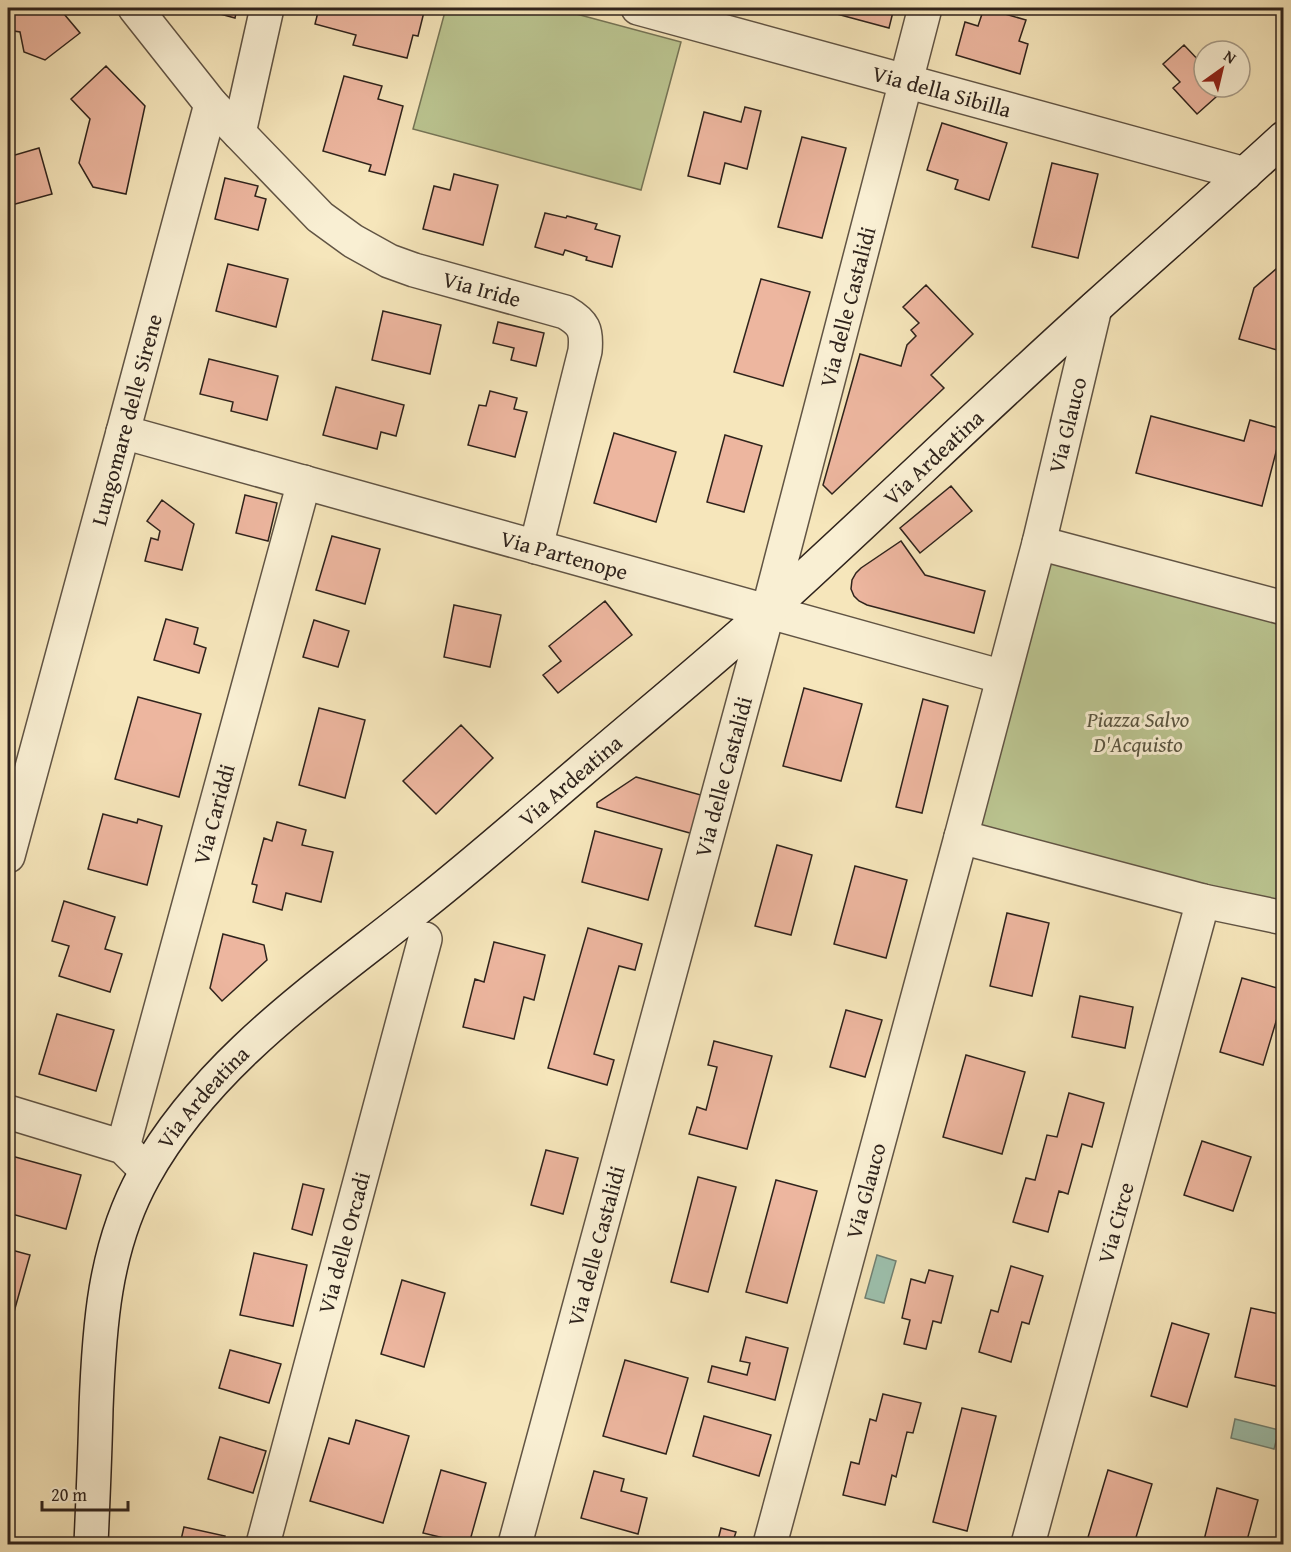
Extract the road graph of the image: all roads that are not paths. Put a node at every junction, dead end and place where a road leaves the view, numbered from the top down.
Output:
1 (135, 8) edge
2 (267, 8) edge
3 (638, 8) edge
4 (925, 8) edge
5 (905, 81) junction
6 (211, 104) junction
7 (239, 133) junction
8 (1284, 138) edge
9 (1245, 174) junction
10 (1095, 308) junction
11 (123, 432) junction
12 (304, 482) junction
13 (1039, 543) junction
14 (536, 547) junction
15 (1284, 608) edge
16 (768, 611) junction
17 (1004, 677) junction
18 (961, 837) junction
19 (8, 856) edge
20 (1203, 901) junction
21 (1284, 918) edge
22 (425, 939) dead end
23 (8, 1112) edge
24 (123, 1147) junction
25 (147, 1171) junction
26 (91, 1545) edge
27 (263, 1545) edge
28 (515, 1545) edge
29 (770, 1545) edge
30 (1028, 1545) edge

1 - 6 street
2 - 7 street
3 - 5 street, Via della Sibilla
4 - 5 street, Via delle Castalidi
5 - 9 street, Via della Sibilla
5 - 16 street, Via delle Castalidi
6 - 7 street, Via Iride
6 - 11 street, Lungomare delle Sirene
7 - 14 street, Via Iride
8 - 9 street, Via Ardeatina
9 - 10 street, Via Ardeatina
10 - 13 street, Via Glauco
10 - 16 street, Via Ardeatina
11 - 12 street, Via Partenope
11 - 19 street, Lungomare delle Sirene
12 - 14 street, Via Partenope
12 - 24 street, Via Cariddi
13 - 15 street
13 - 17 street
14 - 16 street, Via Partenope
16 - 17 street, Via Partenope
16 - 25 street, Via Ardeatina
16 - 28 street, Via delle Castalidi
17 - 18 street
18 - 20 street
18 - 29 street, Via Glauco
20 - 21 street
20 - 30 street, Via Circe
22 - 27 street, Via delle Orcadi
23 - 24 street
24 - 25 street
25 - 26 street, Via Ardeatina

